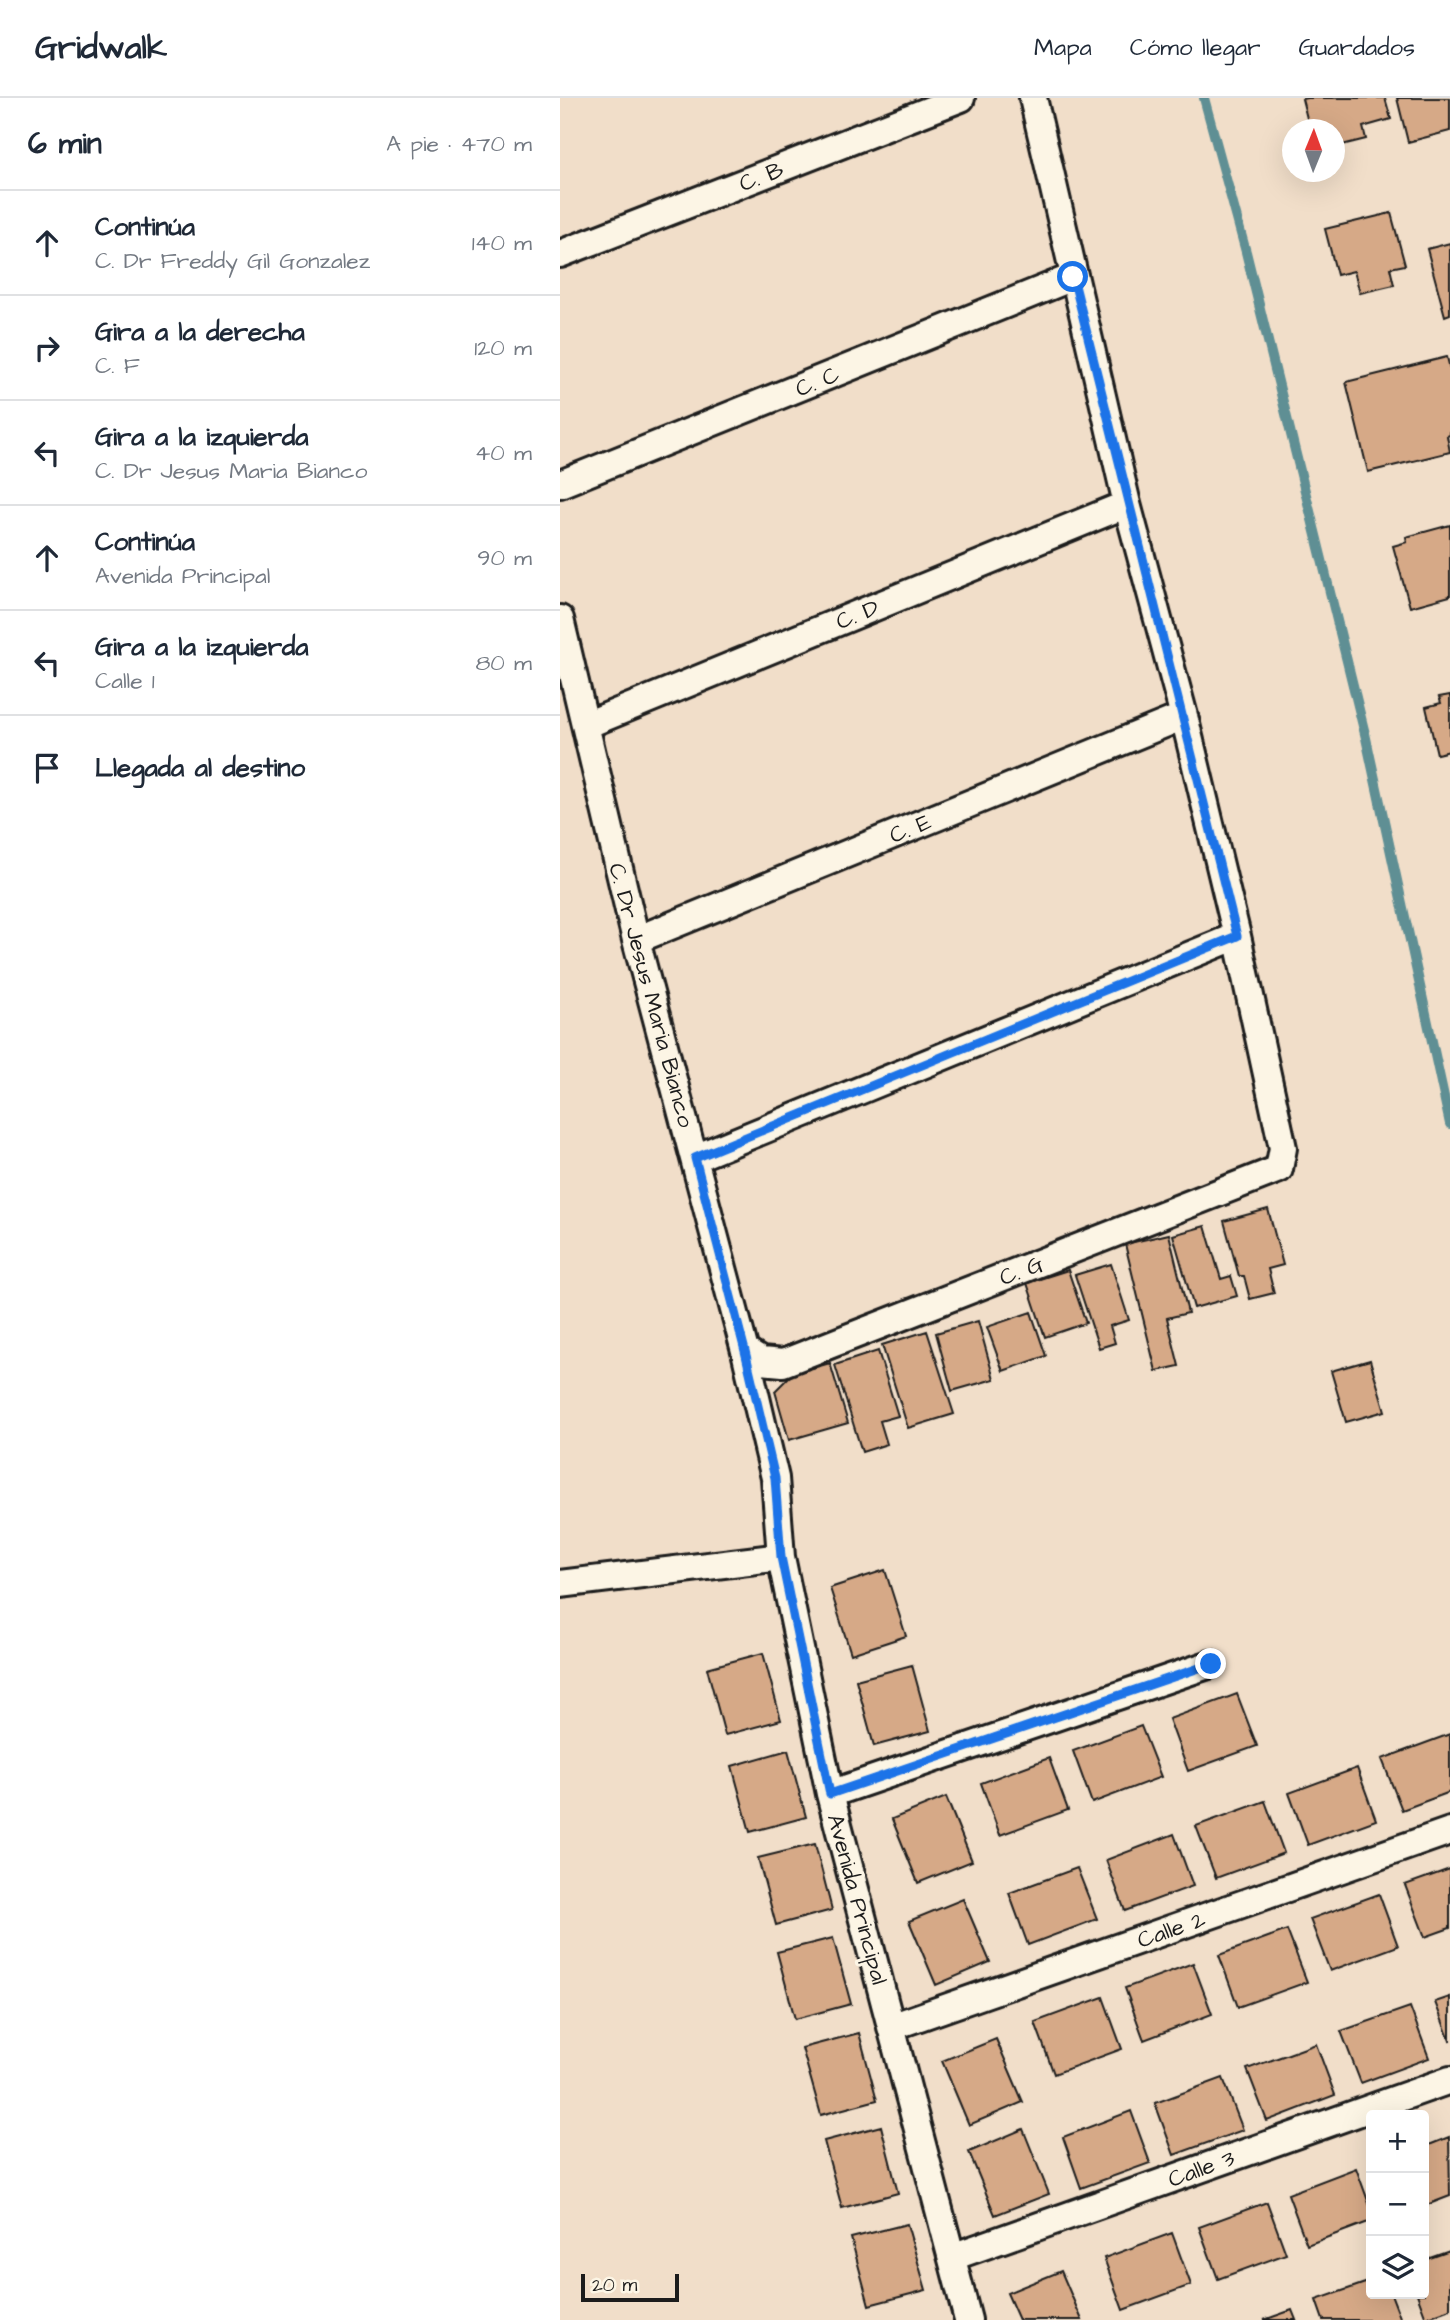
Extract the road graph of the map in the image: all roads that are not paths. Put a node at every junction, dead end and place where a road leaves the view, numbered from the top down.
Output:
1 (961, 98) edge
2 (1033, 98) edge
3 (560, 254) edge
4 (1073, 277) junction
5 (560, 484) edge
6 (1127, 504) junction
7 (560, 619) edge
8 (1184, 716) junction
9 (586, 725) junction
10 (1237, 936) junction
11 (635, 940) junction
12 (695, 1158) junction
13 (753, 1356) junction
14 (781, 1557) junction
15 (560, 1584) edge
16 (1211, 1664) dead end
17 (830, 1794) junction
18 (1450, 1831) edge
19 (891, 2027) junction
20 (1450, 2080) edge
21 (952, 2257) junction
22 (968, 2320) edge

1 - 3 street, C. B
2 - 4 street
4 - 5 street, C. C
4 - 6 street
6 - 8 street
6 - 9 street, C. D
7 - 9 street, C. Dr Jesus Maria Bianco
8 - 10 street
8 - 11 street, C. E
9 - 11 street, C. Dr Jesus Maria Bianco
10 - 12 street
10 - 13 street, C. G
11 - 12 street, C. Dr Jesus Maria Bianco
12 - 13 street, C. Dr Jesus Maria Bianco
13 - 14 street, Avenida Principal
14 - 15 street
14 - 17 street, Avenida Principal
16 - 17 street
17 - 19 street, Avenida Principal
18 - 19 street, Calle 2
19 - 21 street, Avenida Principal
20 - 21 street, Calle 3
21 - 22 street, Avenida Principal

